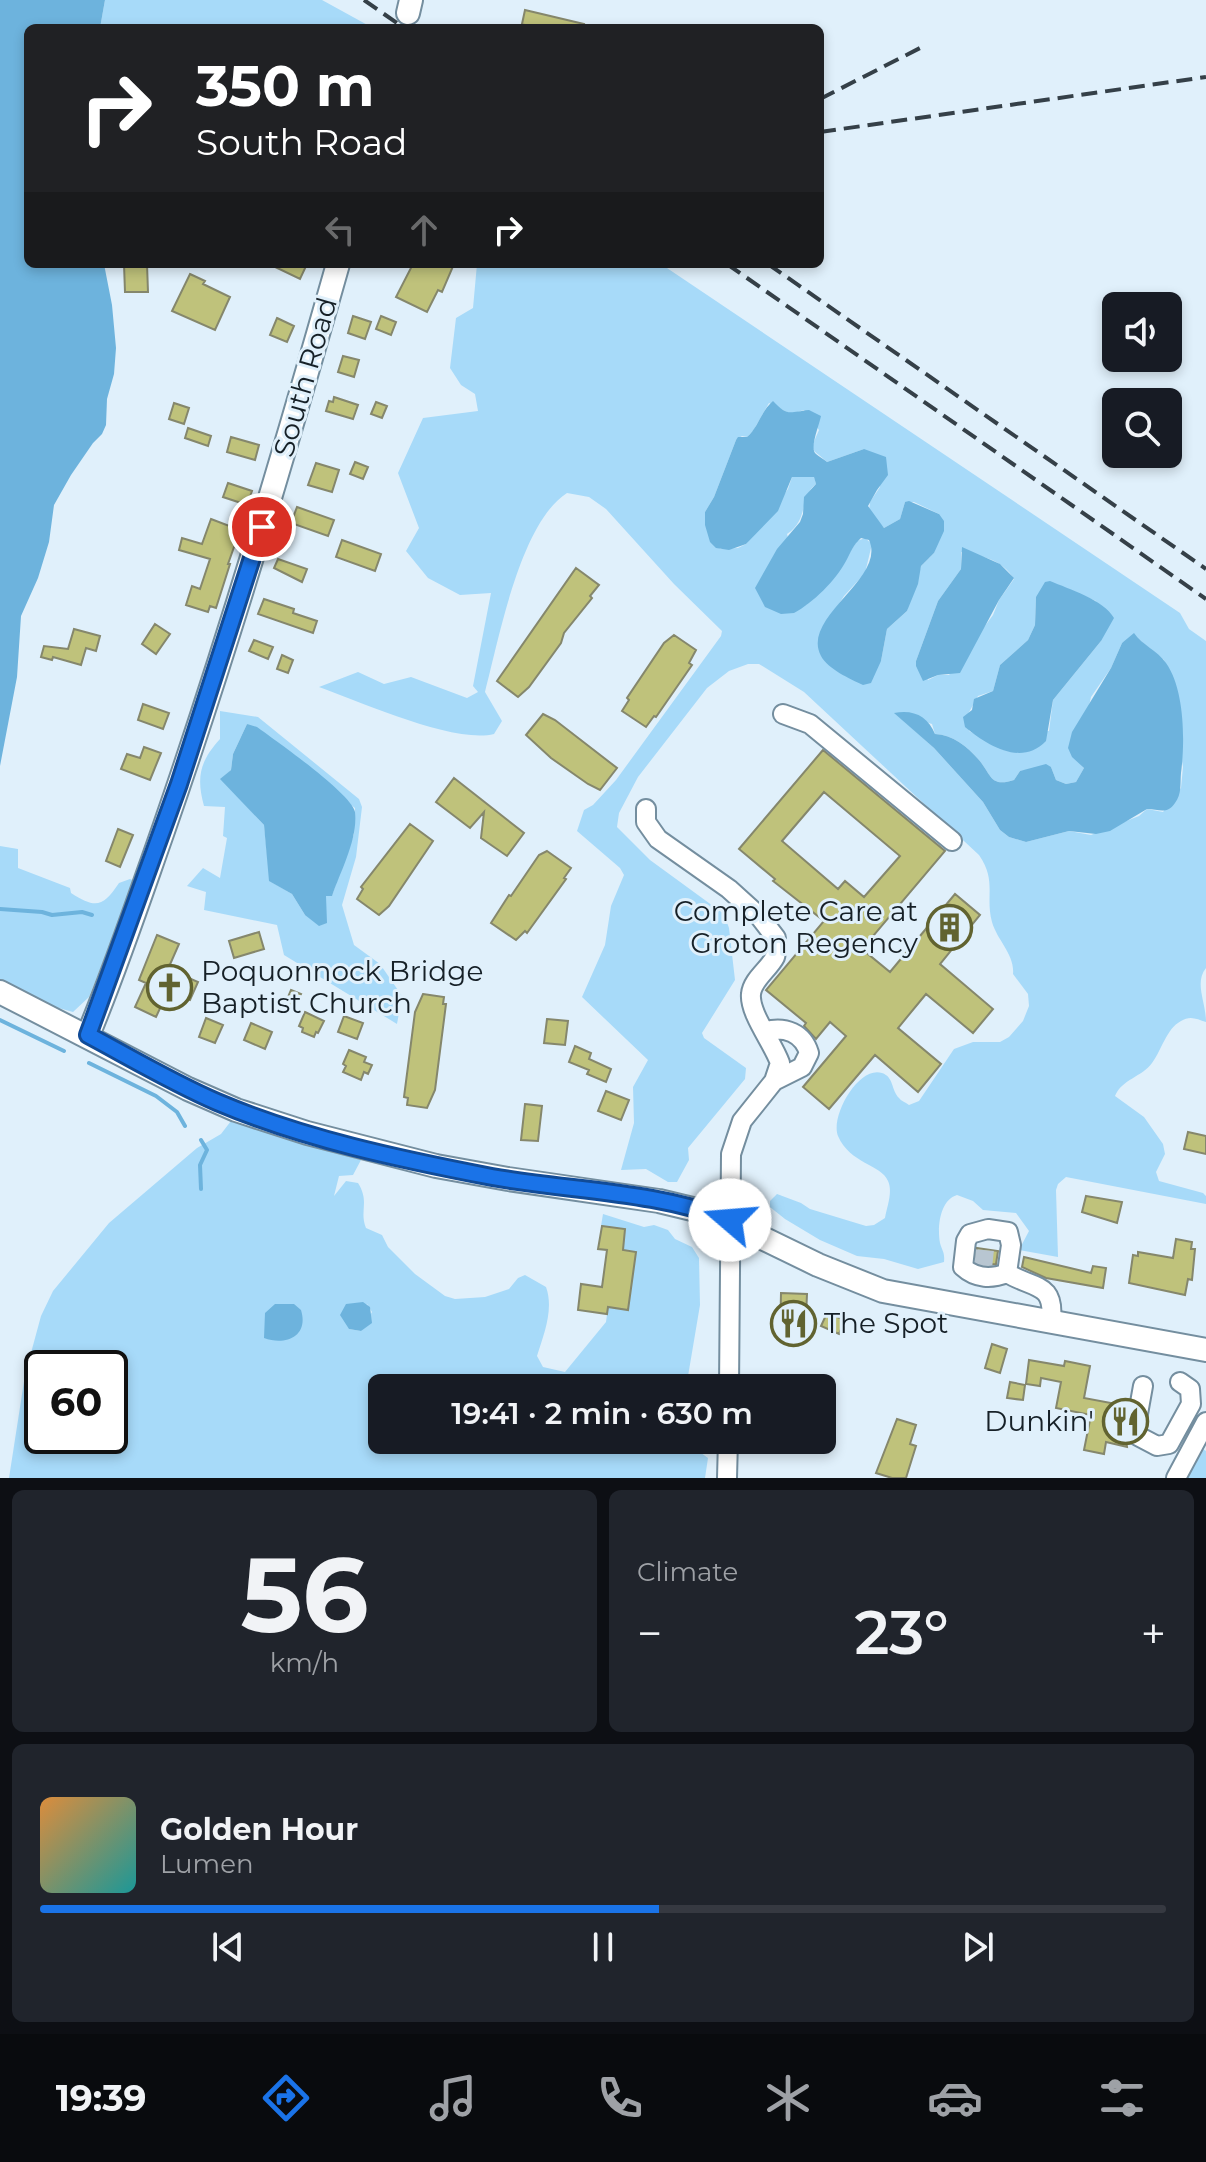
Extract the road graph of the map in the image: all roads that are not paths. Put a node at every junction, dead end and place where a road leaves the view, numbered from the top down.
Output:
1 (337, 268) edge
2 (783, 714) dead end
3 (646, 809) dead end
4 (952, 841) dead end
5 (0, 992) edge
6 (766, 1031) junction
7 (88, 1035) junction
8 (774, 1081) junction
9 (730, 1220) junction
10 (988, 1229) junction
11 (990, 1269) junction
12 (990, 1310) junction
13 (1051, 1320) junction
14 (1206, 1350) edge
15 (729, 1374) edge
16 (1180, 1382) dead end
17 (1143, 1386) dead end
18 (1206, 1422) edge
19 (728, 1454) edge
20 (727, 1478) edge
21 (1176, 1478) edge

1 - 7 main road, South Road
2 - 4 street
3 - 6 street
5 - 7 main road
6 - 8 street
6 - 8 street
7 - 9 main road
8 - 9 street
9 - 12 main road
9 - 15 street
10 - 11 street
10 - 11 street
10 - 11 street
11 - 12 street
11 - 13 street
12 - 13 main road
13 - 14 main road
16 - 17 street
18 - 21 street
19 - 20 street

